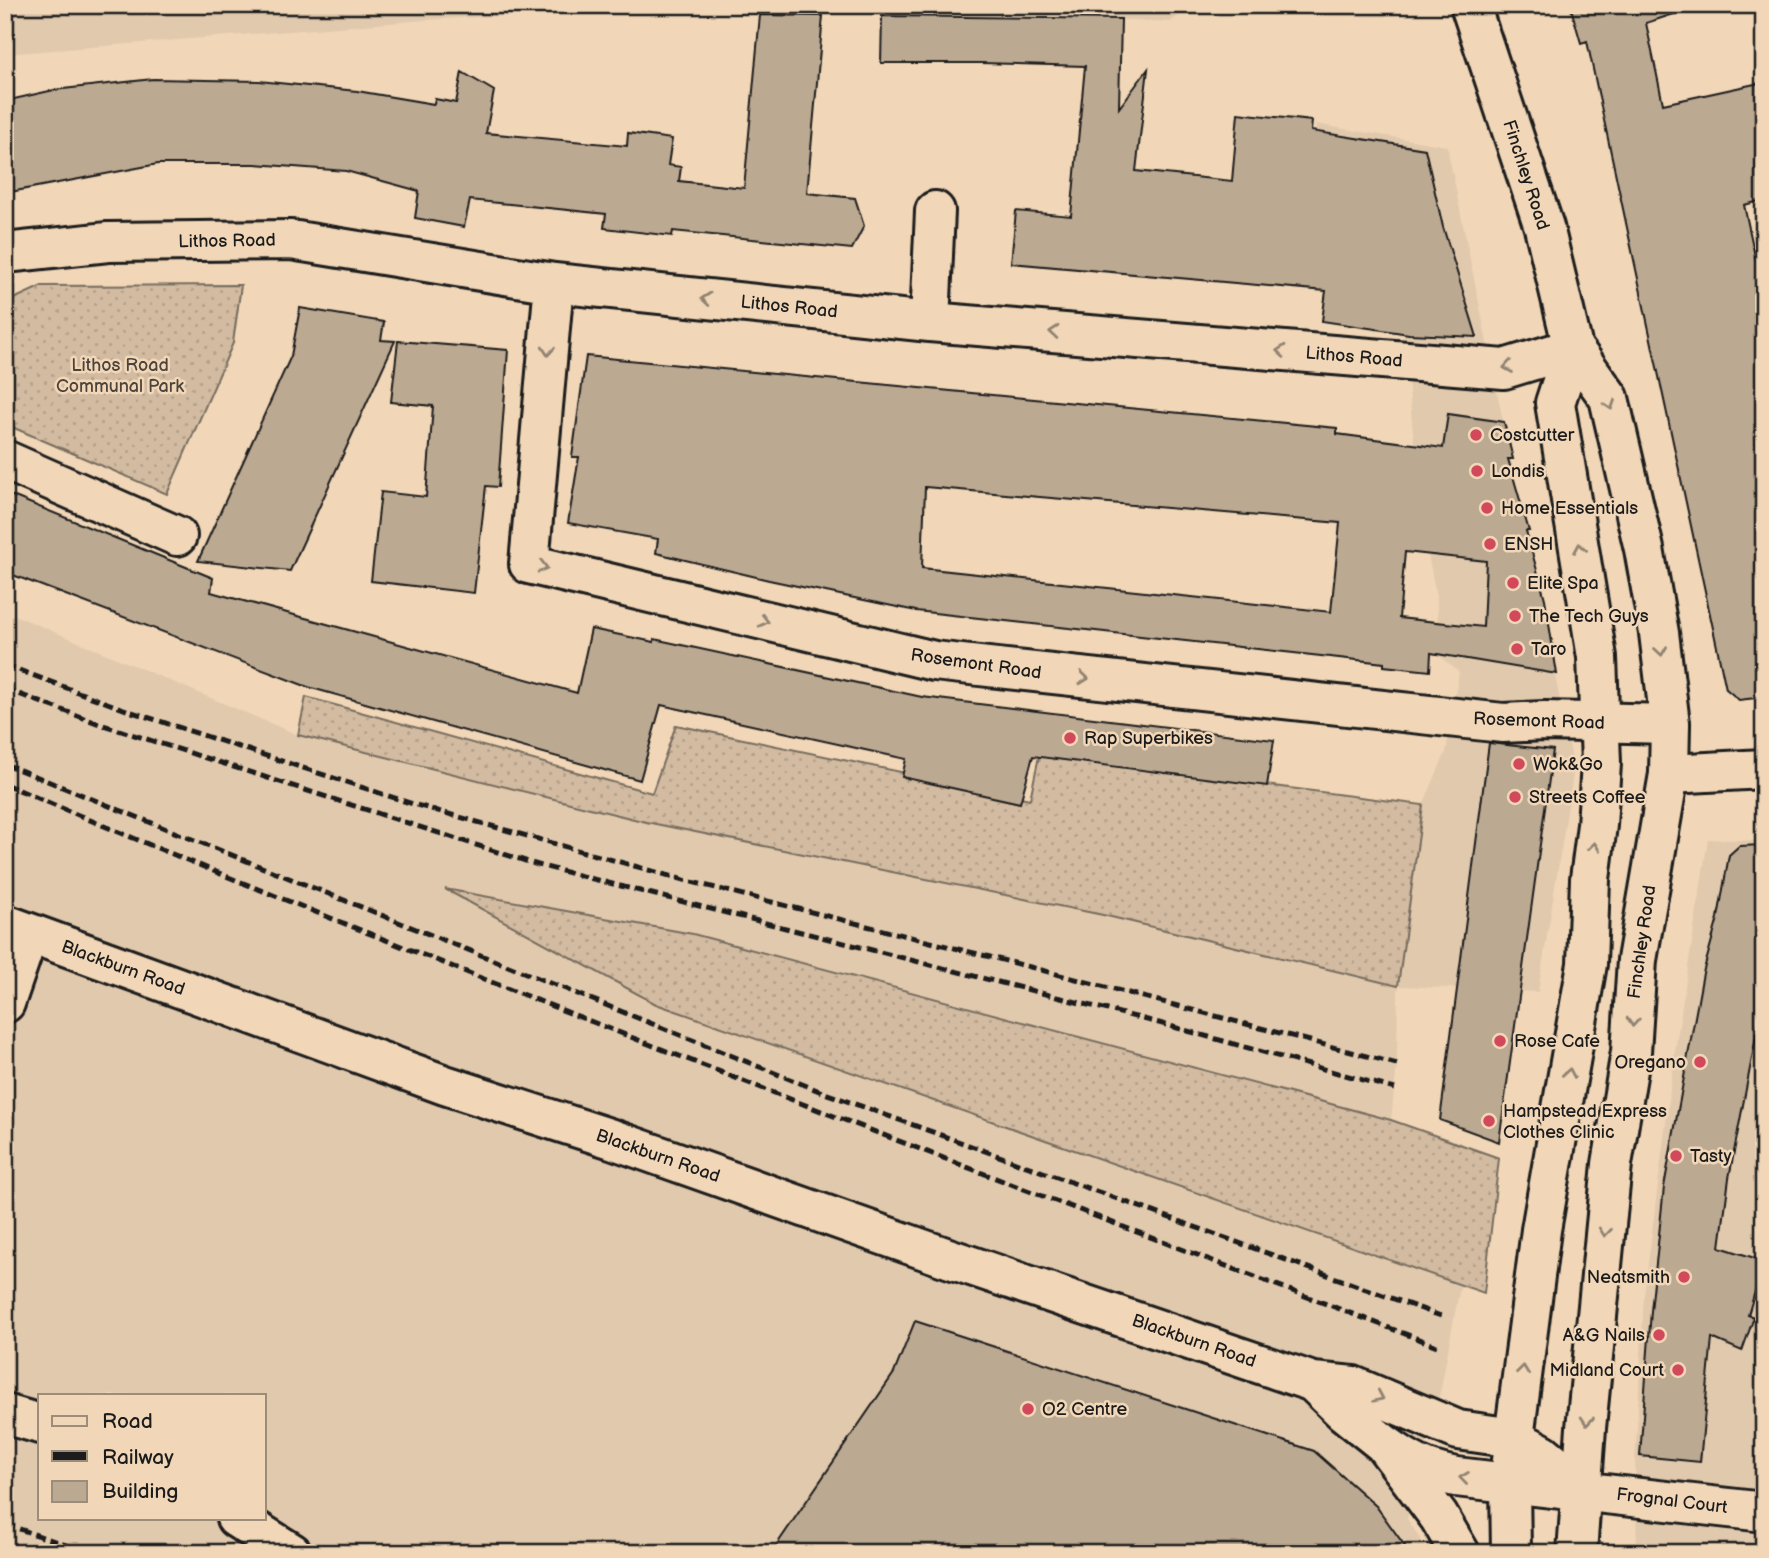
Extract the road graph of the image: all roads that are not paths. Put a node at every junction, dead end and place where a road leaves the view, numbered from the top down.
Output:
1 (1470, 5) edge
2 (935, 211) dead end
3 (5, 253) edge
4 (554, 284) junction
5 (930, 321) junction
6 (1573, 348) junction
7 (5, 460) edge
8 (177, 536) dead end
9 (1601, 723) junction
10 (1670, 724) junction
11 (1764, 769) edge
12 (1669, 774) junction
13 (17, 928) edge
14 (5, 1003) edge
15 (1313, 1382) junction
16 (5, 1414) edge
17 (38, 1423) edge
18 (1514, 1438) junction
19 (1384, 1444) junction
20 (1510, 1484) junction
21 (1581, 1492) junction
22 (1764, 1512) edge
23 (239, 1520) edge
24 (292, 1553) edge
25 (1460, 1553) edge
26 (1511, 1553) edge
27 (1577, 1553) edge

1 - 6 main road, Finchley Road
2 - 5 main road
3 - 4 main road, Lithos Road
5 -> 4 main road, Lithos Road
4 -> 9 main road, Rosemont Road
6 -> 5 main road, Lithos Road
9 -> 6 main road
6 -> 10 main road, Finchley Road
7 - 8 main road
9 - 10 main road, Rosemont Road
18 -> 9 main road
10 - 12 main road, Finchley Road
11 - 12 main road
12 -> 21 main road, Finchley Road
13 - 14 main road
13 - 15 main road, Blackburn Road
15 -> 18 main road, Blackburn Road
15 - 19 main road, Blackburn Road
16 - 17 main road
18 - 20 main road
18 - 21 main road, Blackburn Road
20 -> 19 main road, Blackburn Road
19 - 25 main road, Blackburn Road
20 - 21 main road, Blackburn Road
20 - 26 main road
21 - 22 main road, Frognal Court
21 - 27 main road, Finchley Road
23 - 24 main road

